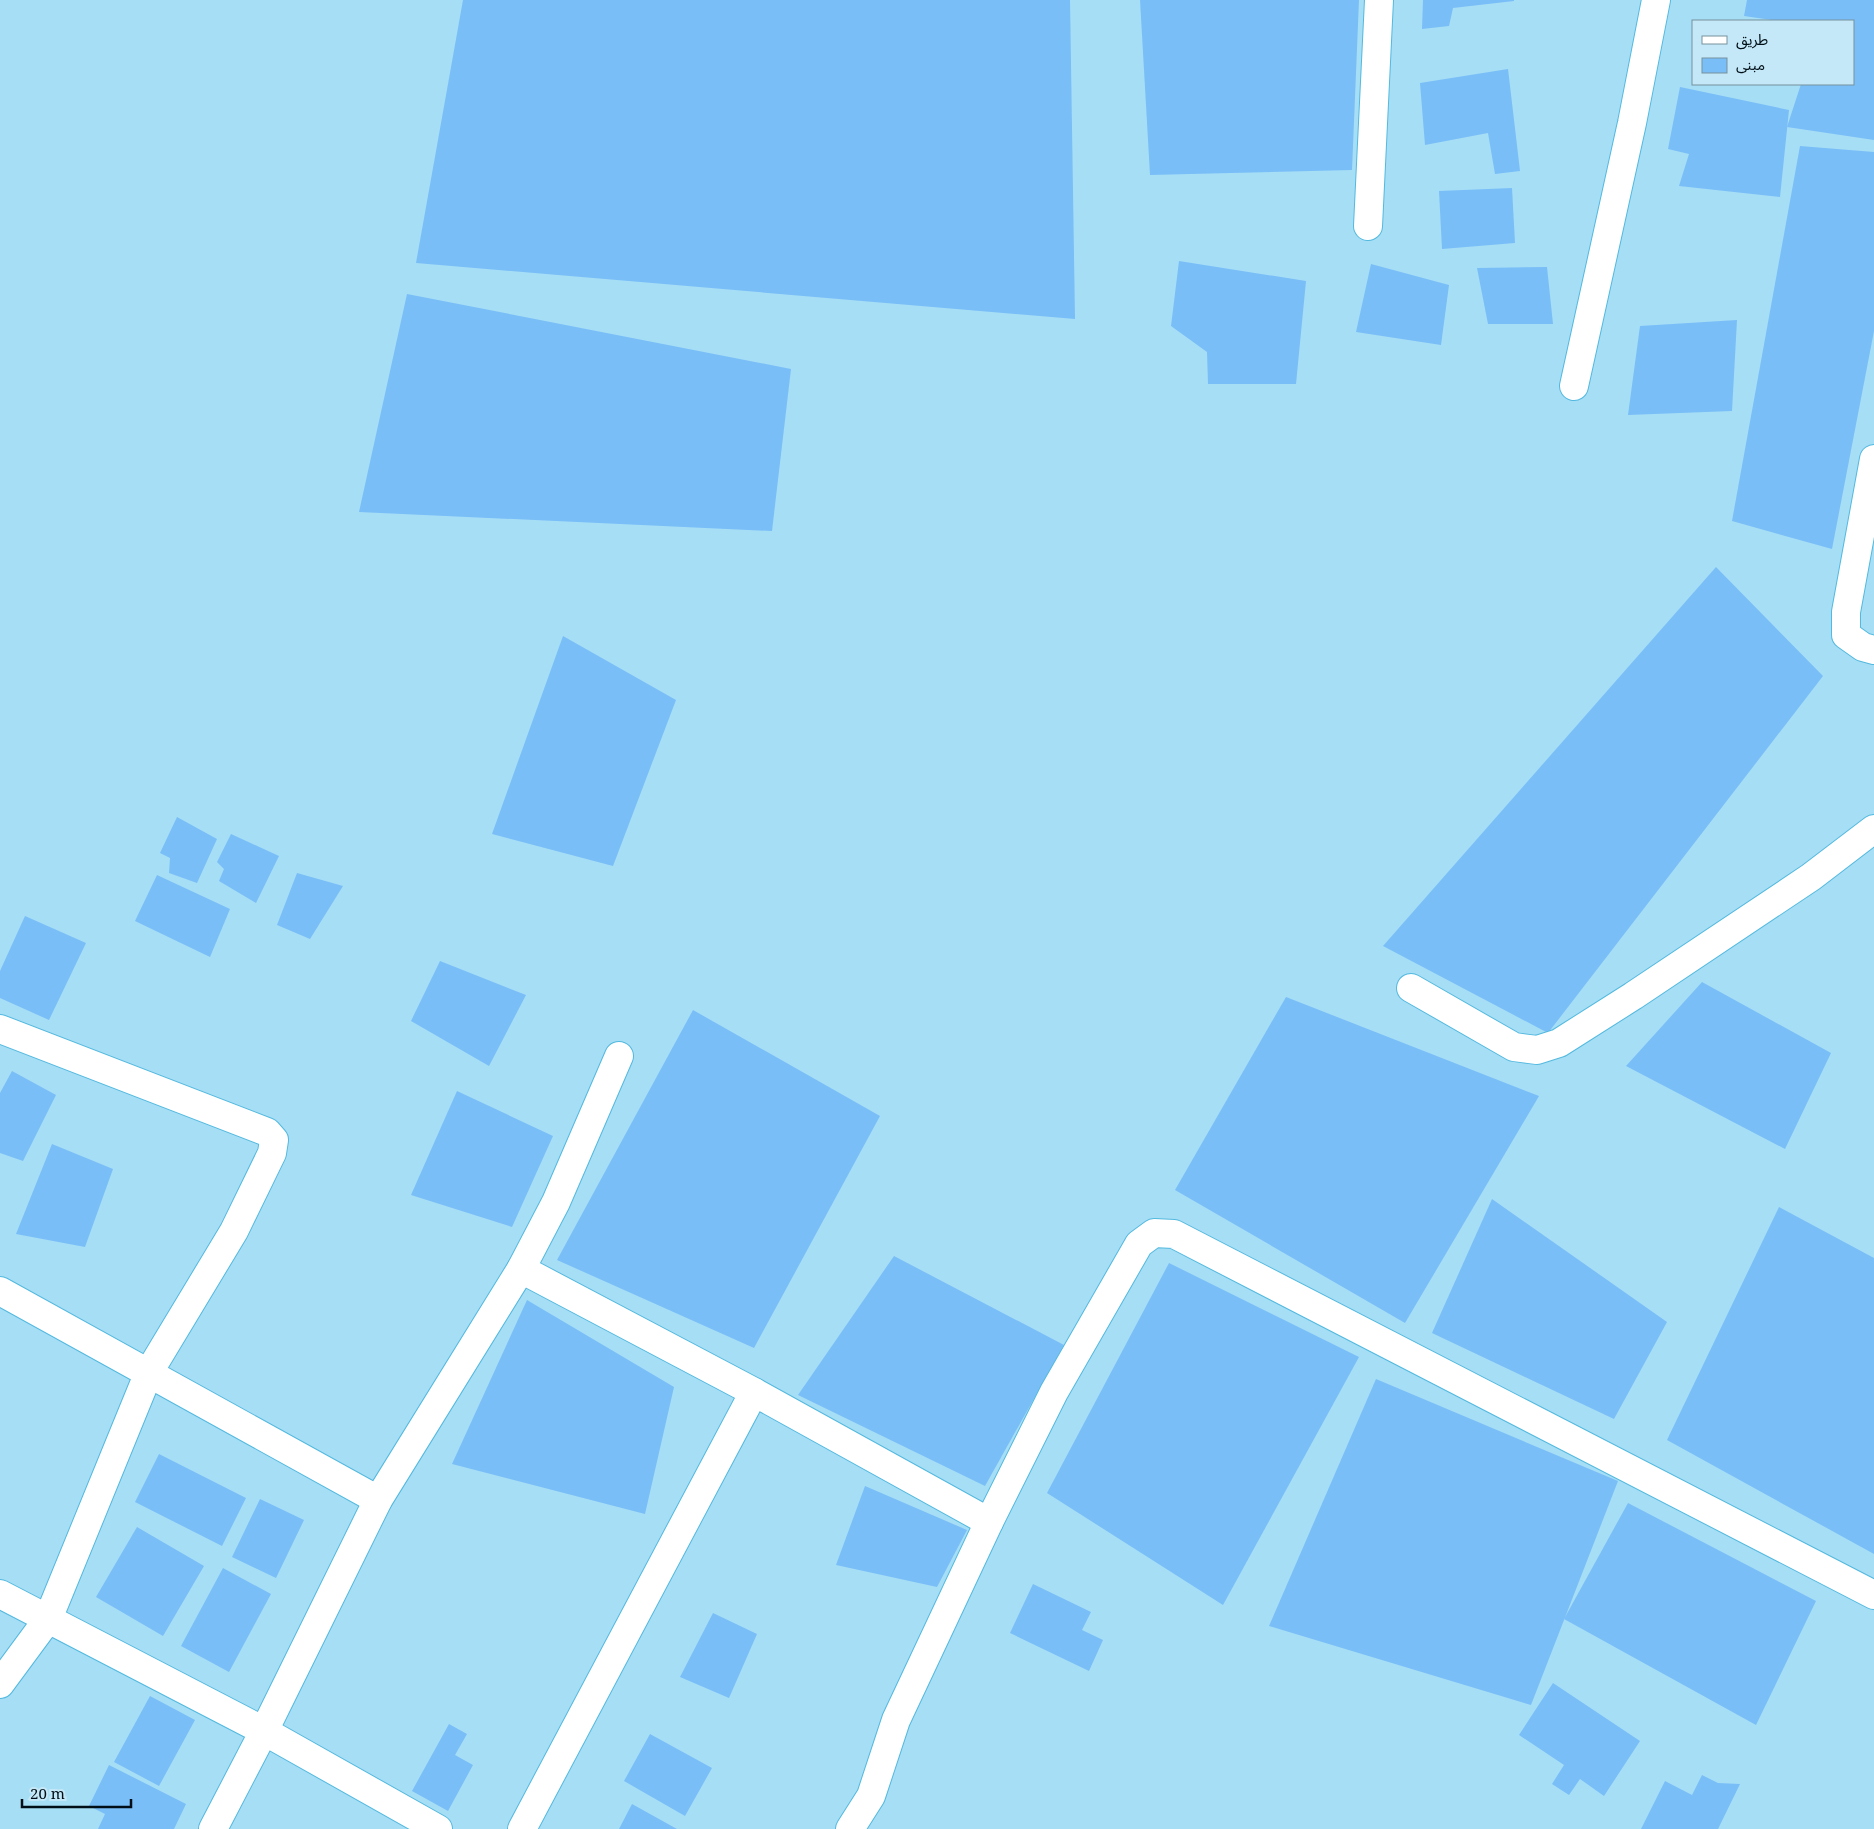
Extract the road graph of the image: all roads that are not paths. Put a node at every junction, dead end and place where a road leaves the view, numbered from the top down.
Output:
1 (1379, 0) edge
2 (1656, 0) edge
3 (1368, 226) dead end
4 (1574, 386) dead end
5 (1874, 459) edge
6 (1874, 650) edge
7 (1874, 829) edge
8 (1411, 988) dead end
9 (0, 1029) edge
10 (619, 1056) dead end
11 (521, 1269) junction
12 (0, 1291) edge
13 (149, 1372) junction
14 (754, 1392) junction
15 (378, 1500) junction
16 (989, 1522) junction
17 (0, 1594) edge
18 (1874, 1595) edge
19 (48, 1619) junction
20 (0, 1684) edge
21 (264, 1731) junction
22 (213, 1829) edge
23 (438, 1829) edge
24 (522, 1829) edge
25 (850, 1829) edge

1 - 3 street
2 - 4 street
5 - 6 street
7 - 8 street
9 - 13 street
10 - 11 street
11 - 14 street
11 - 15 street
12 - 13 street
13 - 15 street
13 - 19 street
14 - 16 street
14 - 24 street
15 - 21 street
16 - 18 street
16 - 25 street
17 - 19 street
19 - 20 street
19 - 21 street
21 - 22 street
21 - 23 street

